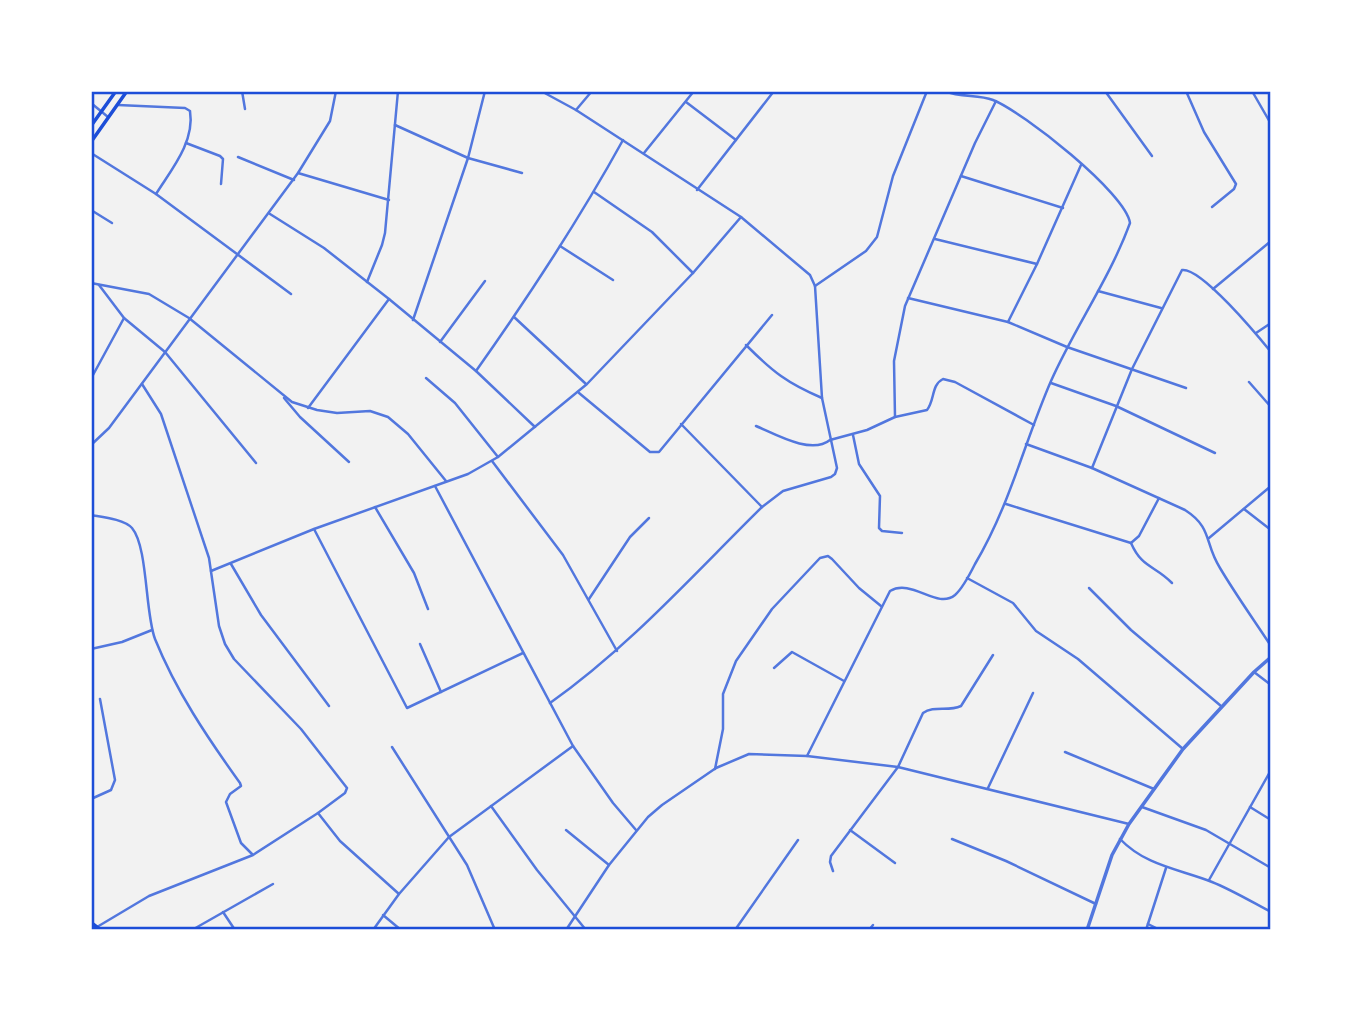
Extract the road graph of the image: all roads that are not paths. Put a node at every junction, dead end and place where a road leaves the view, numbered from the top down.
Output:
1 (116, 91) edge
2 (127, 91) edge
3 (242, 91) edge
4 (336, 91) edge
5 (398, 91) edge
6 (485, 91) edge
7 (541, 91) edge
8 (592, 91) edge
9 (694, 91) edge
10 (775, 91) edge
11 (927, 91) edge
12 (945, 91) edge
13 (988, 91) edge
14 (1105, 91) edge
15 (1186, 91) edge
16 (1252, 91) edge
17 (982, 96) junction
18 (996, 101) junction
19 (686, 102) junction
20 (91, 103) edge
21 (117, 104) junction
22 (245, 108) dead end
23 (576, 110) junction
24 (101, 111) junction
25 (108, 117) junction
26 (1271, 124) edge
27 (395, 125) junction
28 (91, 126) edge
29 (622, 140) junction
30 (736, 140) junction
31 (91, 142) edge
32 (186, 143) junction
33 (91, 153) edge
34 (644, 153) junction
35 (1152, 156) dead end
36 (238, 157) dead end
37 (468, 158) junction
38 (1081, 164) junction
39 (298, 173) junction
40 (522, 173) dead end
41 (961, 176) junction
42 (294, 180) junction
43 (222, 184) dead end
44 (697, 190) junction
45 (594, 192) junction
46 (156, 194) junction
47 (389, 200) junction
48 (1212, 207) dead end
49 (1063, 208) junction
50 (91, 210) edge
51 (270, 214) junction
52 (741, 217) junction
53 (112, 222) dead end
54 (935, 239) junction
55 (1271, 241) edge
56 (561, 246) junction
57 (238, 256) junction
58 (1037, 264) junction
59 (693, 272) junction
60 (485, 281) dead end
61 (613, 281) dead end
62 (367, 282) junction
63 (91, 283) edge
64 (99, 284) junction
65 (815, 286) junction
66 (1213, 289) junction
67 (1098, 291) junction
68 (291, 294) dead end
69 (908, 298) junction
70 (389, 299) junction
71 (1161, 308) junction
72 (772, 315) dead end
73 (514, 317) junction
74 (124, 318) junction
75 (190, 318) junction
76 (413, 320) junction
77 (1008, 322) junction
78 (1271, 323) edge
79 (1256, 333) junction
80 (440, 342) junction
81 (746, 345) junction
82 (1067, 347) junction
83 (164, 352) junction
84 (1271, 352) edge
85 (1132, 369) junction
86 (476, 371) junction
87 (93, 375) dead end
88 (426, 379) dead end
89 (1250, 382) dead end
90 (1051, 383) junction
91 (142, 384) junction
92 (587, 384) junction
93 (1186, 388) dead end
94 (578, 392) junction
95 (282, 395) junction
96 (822, 398) junction
97 (1116, 406) junction
98 (1271, 407) edge
99 (308, 408) junction
100 (895, 417) junction
101 (681, 424) junction
102 (1034, 425) junction
103 (756, 426) dead end
104 (535, 427) junction
105 (853, 435) junction
106 (830, 440) junction
107 (1027, 444) junction
108 (91, 445) edge
109 (1215, 453) dead end
110 (498, 457) junction
111 (492, 461) junction
112 (349, 462) dead end
113 (257, 463) dead end
114 (1092, 468) junction
115 (446, 481) junction
116 (434, 485) junction
117 (1271, 486) edge
118 (1158, 498) junction
119 (1006, 504) junction
120 (375, 507) junction
121 (762, 507) junction
122 (1244, 509) junction
123 (91, 515) edge
124 (649, 518) dead end
125 (314, 528) junction
126 (1271, 530) edge
127 (902, 533) dead end
128 (1208, 539) junction
129 (1131, 543) junction
130 (231, 564) junction
131 (211, 571) junction
132 (967, 578) junction
133 (1172, 583) dead end
134 (1089, 588) dead end
135 (589, 600) junction
136 (881, 606) junction
137 (428, 609) dead end
138 (152, 630) junction
139 (420, 644) dead end
140 (1271, 646) edge
141 (91, 649) edge
142 (617, 651) junction
143 (523, 653) junction
144 (993, 655) dead end
145 (1271, 657) edge
146 (774, 668) dead end
147 (1254, 672) junction
148 (844, 681) junction
149 (1271, 685) edge
150 (441, 692) junction
151 (1033, 693) dead end
152 (100, 699) dead end
153 (550, 703) junction
154 (329, 706) dead end
155 (1221, 706) junction
156 (573, 746) junction
157 (391, 747) dead end
158 (1183, 749) junction
159 (1066, 752) dead end
160 (807, 756) junction
161 (898, 766) junction
162 (715, 769) junction
163 (1271, 770) edge
164 (987, 789) junction
165 (1154, 789) junction
166 (91, 799) edge
167 (491, 806) junction
168 (1141, 807) junction
169 (1250, 807) junction
170 (318, 813) junction
171 (1271, 820) edge
172 (1129, 824) junction
173 (566, 830) dead end
174 (636, 830) junction
175 (850, 830) junction
176 (449, 837) junction
177 (952, 839) dead end
178 (1119, 839) junction
179 (799, 840) dead end
180 (1230, 844) junction
181 (253, 855) junction
182 (895, 863) dead end
183 (610, 865) junction
184 (1166, 868) junction
185 (1271, 869) edge
186 (833, 871) dead end
187 (1209, 881) junction
188 (273, 884) dead end
189 (399, 894) junction
190 (1096, 904) junction
191 (223, 912) junction
192 (1271, 912) edge
193 (383, 915) junction
194 (576, 916) junction
195 (91, 923) edge
196 (1148, 924) junction
197 (873, 925) dead end
198 (98, 928) edge
199 (192, 930) edge
200 (235, 930) edge
201 (373, 930) edge
202 (401, 930) edge
203 (495, 930) edge
204 (566, 930) edge
205 (586, 930) edge
206 (736, 930) edge
207 (869, 930) edge
208 (1087, 930) edge
209 (1146, 930) edge
210 (1160, 930) edge

1 - 24 main road
2 - 21 main road
3 - 22 street
4 - 39 street
5 - 27 street
6 - 37 street
7 - 23 street
8 - 23 street
9 - 19 street
10 - 30 street
11 - 65 street
12 - 17 street
13 - 17 street
14 - 35 street
15 - 48 street
16 - 26 street
17 - 18 street
18 - 38 street
18 - 41 street
19 - 30 street
19 - 34 street
20 - 24 street
21 - 25 main road
21 - 32 street
23 - 29 street
24 - 25 street
24 - 28 main road
25 - 31 main road
27 - 37 street
27 - 47 street
29 - 34 street
29 - 45 street
30 - 44 street
32 - 43 street
32 - 46 street
33 - 46 street
34 - 44 street
36 - 42 street
37 - 40 street
37 - 76 street
38 - 49 street
38 - 67 street
39 - 42 street
39 - 47 street
41 - 49 street
41 - 54 street
42 - 51 street
44 - 52 street
45 - 56 street
45 - 59 street
46 - 57 street
47 - 62 street
49 - 58 street
50 - 53 street
51 - 57 street
51 - 62 street
52 - 59 street
52 - 65 street
54 - 58 street
54 - 69 street
55 - 66 street
56 - 61 street
56 - 73 street
57 - 68 street
57 - 75 street
58 - 77 street
59 - 92 street
60 - 80 street
62 - 70 street
63 - 64 street
64 - 74 street
64 - 75 street
65 - 96 street
66 - 71 street
66 - 79 street
67 - 71 street
67 - 82 street
69 - 77 street
69 - 100 street
70 - 76 street
70 - 99 street
71 - 85 street
72 - 81 street
73 - 86 street
73 - 92 street
74 - 83 street
74 - 87 street
75 - 83 street
75 - 95 street
76 - 80 street
77 - 82 street
78 - 79 street
79 - 84 street
80 - 86 street
81 - 96 street
81 - 101 street
82 - 85 street
82 - 90 street
83 - 91 street
83 - 113 street
85 - 93 street
85 - 97 street
86 - 104 street
88 - 110 street
89 - 98 street
90 - 97 street
90 - 102 street
91 - 108 street
91 - 131 street
92 - 94 street
94 - 101 street
94 - 104 street
95 - 99 street
95 - 112 street
96 - 106 street
97 - 109 street
97 - 114 street
99 - 115 street
100 - 102 street
100 - 105 street
101 - 121 street
102 - 107 street
103 - 106 street
104 - 110 street
105 - 106 street
105 - 127 street
106 - 121 street
107 - 114 street
107 - 119 street
110 - 111 street
111 - 115 street
111 - 135 street
114 - 118 street
115 - 116 street
116 - 120 street
116 - 143 street
117 - 122 street
118 - 128 street
118 - 129 street
119 - 129 street
119 - 132 street
120 - 125 street
120 - 137 street
121 - 142 street
122 - 126 street
122 - 128 street
123 - 138 street
124 - 135 street
125 - 130 street
125 - 150 street
128 - 140 street
129 - 133 street
130 - 131 street
130 - 154 street
131 - 170 street
132 - 136 street
132 - 158 street
134 - 155 street
135 - 142 street
136 - 148 street
136 - 162 street
138 - 141 street
138 - 181 street
139 - 150 street
142 - 153 street
143 - 150 street
143 - 153 street
144 - 161 street
145 - 147 street
146 - 148 street
147 - 149 street
147 - 155 street
148 - 160 street
151 - 164 street
152 - 166 street
153 - 156 street
155 - 158 street
156 - 167 street
156 - 174 street
157 - 176 street
158 - 165 street
159 - 165 street
160 - 161 street
160 - 162 street
161 - 164 street
161 - 175 street
162 - 174 street
163 - 169 street
164 - 172 street
165 - 168 street
167 - 176 street
167 - 194 street
168 - 172 street
168 - 180 street
169 - 171 street
169 - 180 street
170 - 181 street
170 - 189 street
172 - 178 street
173 - 183 street
174 - 183 street
175 - 182 street
175 - 186 street
176 - 189 street
176 - 203 street
177 - 190 street
178 - 184 street
178 - 190 street
179 - 206 street
180 - 185 street
180 - 187 street
181 - 198 street
183 - 194 street
184 - 187 street
184 - 196 street
187 - 192 street
188 - 191 street
189 - 193 street
190 - 208 street
191 - 199 street
191 - 200 street
193 - 201 street
193 - 202 street
194 - 204 street
194 - 205 street
195 - 198 main road
196 - 209 street
196 - 210 street
197 - 207 street

